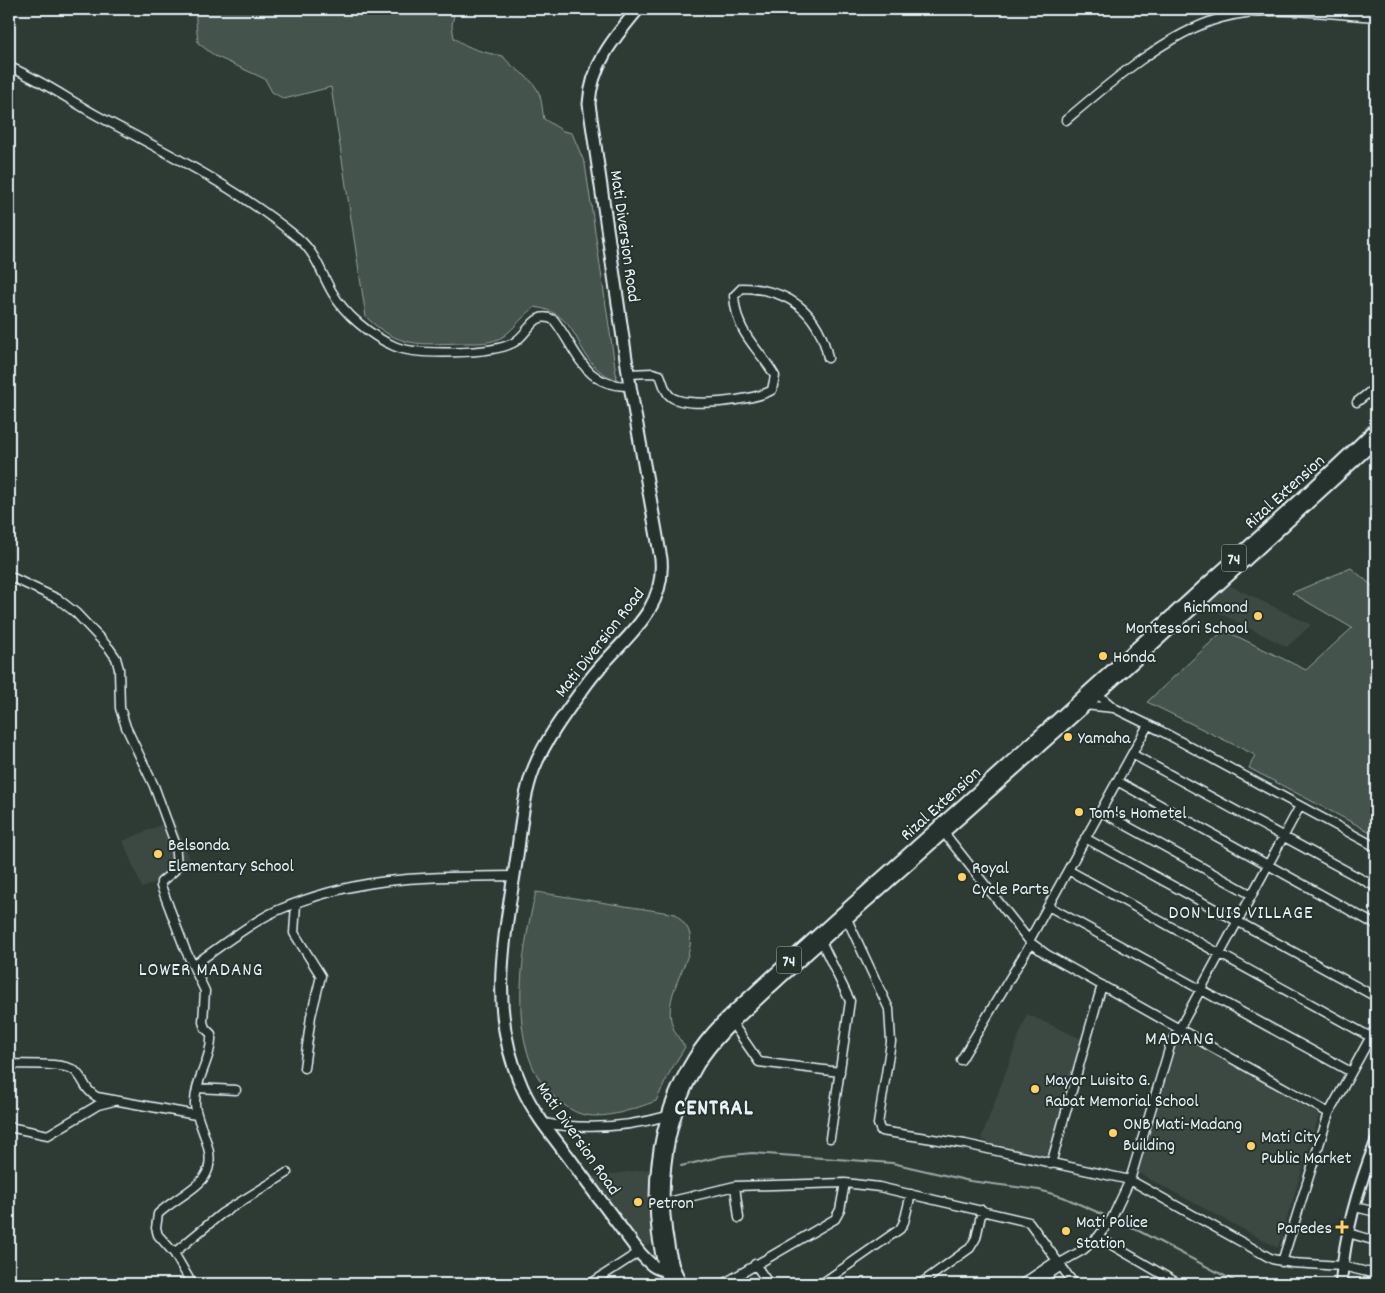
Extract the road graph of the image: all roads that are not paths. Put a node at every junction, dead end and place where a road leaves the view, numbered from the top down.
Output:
1 (638, 9) edge
2 (1376, 17) edge
3 (10, 65) edge
4 (1066, 120) dead end
5 (828, 358) dead end
6 (628, 374) junction
7 (630, 386) junction
8 (1376, 396) edge
9 (1357, 402) dead end
10 (1376, 428) edge
11 (1376, 441) edge
12 (9, 576) edge
13 (1095, 691) junction
14 (1082, 703) junction
15 (1114, 708) junction
16 (1148, 725) junction
17 (1132, 754) junction
18 (1117, 781) junction
19 (1300, 806) junction
20 (1100, 811) junction
21 (941, 830) junction
22 (1284, 836) junction
23 (1085, 838) junction
24 (1376, 847) edge
25 (1268, 866) junction
26 (1068, 870) junction
27 (514, 876) junction
28 (1376, 887) edge
29 (1252, 895) junction
30 (296, 904) junction
31 (1048, 906) junction
32 (847, 920) junction
33 (1237, 922) junction
34 (1376, 925) edge
35 (821, 941) junction
36 (1030, 941) junction
37 (1219, 954) junction
38 (193, 965) junction
39 (1102, 985) junction
40 (1200, 990) junction
41 (1376, 997) edge
42 (730, 1020) junction
43 (1179, 1027) junction
44 (1376, 1027) edge
45 (1373, 1039) edge
46 (961, 1060) dead end
47 (9, 1064) edge
48 (304, 1068) dead end
49 (840, 1072) junction
50 (1351, 1072) junction
51 (197, 1088) junction
52 (236, 1090) dead end
53 (118, 1101) junction
54 (1329, 1113) junction
55 (196, 1115) junction
56 (671, 1117) junction
57 (543, 1123) junction
58 (9, 1127) edge
59 (830, 1138) dead end
60 (1376, 1142) edge
61 (1051, 1164) junction
62 (287, 1173) dead end
63 (1130, 1180) junction
64 (845, 1183) junction
65 (735, 1186) junction
66 (911, 1194) junction
67 (664, 1203) junction
68 (1354, 1207) junction
69 (982, 1210) junction
70 (1376, 1212) edge
71 (739, 1218) dead end
72 (1348, 1233) junction
73 (1098, 1237) junction
74 (1376, 1240) edge
75 (639, 1252) junction
76 (174, 1253) junction
77 (1282, 1262) junction
78 (1060, 1263) junction
79 (755, 1264) junction
80 (1342, 1266) junction
81 (670, 1270) junction
82 (1376, 1274) edge
83 (192, 1284) edge
84 (590, 1284) edge
85 (670, 1284) edge
86 (681, 1284) edge
87 (723, 1284) edge
88 (769, 1284) edge
89 (821, 1284) edge
90 (920, 1284) edge
91 (1022, 1284) edge
92 (1034, 1284) edge
93 (1074, 1284) edge
94 (1179, 1284) edge
95 (1341, 1284) edge

1 - 6 highway, Mati Diversion Road
2 - 4 street
3 - 7 street
5 - 6 street
6 - 7 highway, Mati Diversion Road
7 - 27 highway, Mati Diversion Road
8 - 9 street
10 - 13 main road, Rizal Extension / 74
11 - 13 main road, Rizal Extension / 74
12 - 38 street
13 - 14 main road, Rizal Extension / 74
13 - 15 street
14 - 15 street
14 - 21 main road, Rizal Extension / 74
15 - 16 street
16 - 17 street
16 - 19 street
17 - 18 street
17 - 22 street
18 - 20 street
18 - 25 street
19 - 22 street
19 - 24 street
20 - 23 street
20 - 29 street
21 - 32 main road, Rizal Extension / 74
21 - 36 street
21 - 42 main road, Rizal Extension / 74
22 - 25 street
22 - 28 street
23 - 26 street
23 - 33 street
25 - 29 street
25 - 34 street
26 - 31 street
26 - 37 street
27 - 30 street
27 - 57 highway, Mati Diversion Road
29 - 33 street
30 - 38 street
30 - 48 street
31 - 36 street
31 - 40 street
32 - 35 main road, Rizal Extension / 74
32 - 61 street
33 - 37 street
33 - 41 street
35 - 42 main road, Rizal Extension / 74
35 - 49 street
36 - 39 street
36 - 46 street
37 - 40 street
37 - 45 street
38 - 51 street
39 - 43 street
39 - 61 street
40 - 43 street
40 - 50 street
42 - 49 street
42 - 56 main road, Rizal Extension / 74
43 - 54 street
43 - 63 street
44 - 45 street
45 - 50 street
47 - 53 street
49 - 59 street
50 - 54 street
51 - 52 street
51 - 55 street
53 - 55 street
53 - 58 street
54 - 77 street
55 - 76 street
56 - 57 street
56 - 67 main road, Rizal Extension / 74
56 - 81 main road, Rizal Extension / 74
57 - 75 highway, Mati Diversion Road
60 - 68 main road
61 - 63 street
62 - 76 street
63 - 73 street
63 - 77 street
64 - 65 street
64 - 66 street
64 - 79 street
65 - 67 street
65 - 71 street
66 - 69 street
66 - 89 street
67 - 81 main road, Rizal Extension / 74
68 - 70 street
68 - 72 main road
69 - 78 street
69 - 90 street
72 - 74 street
72 - 80 main road
73 - 78 street
73 - 94 street
75 - 81 highway, Mati Diversion Road
75 - 84 street
76 - 83 street
77 - 80 street
78 - 91 street
78 - 92 street
78 - 93 street
79 - 87 street
79 - 88 street
80 - 82 street
80 - 95 main road
81 - 85 highway, 74
81 - 86 highway, 74

